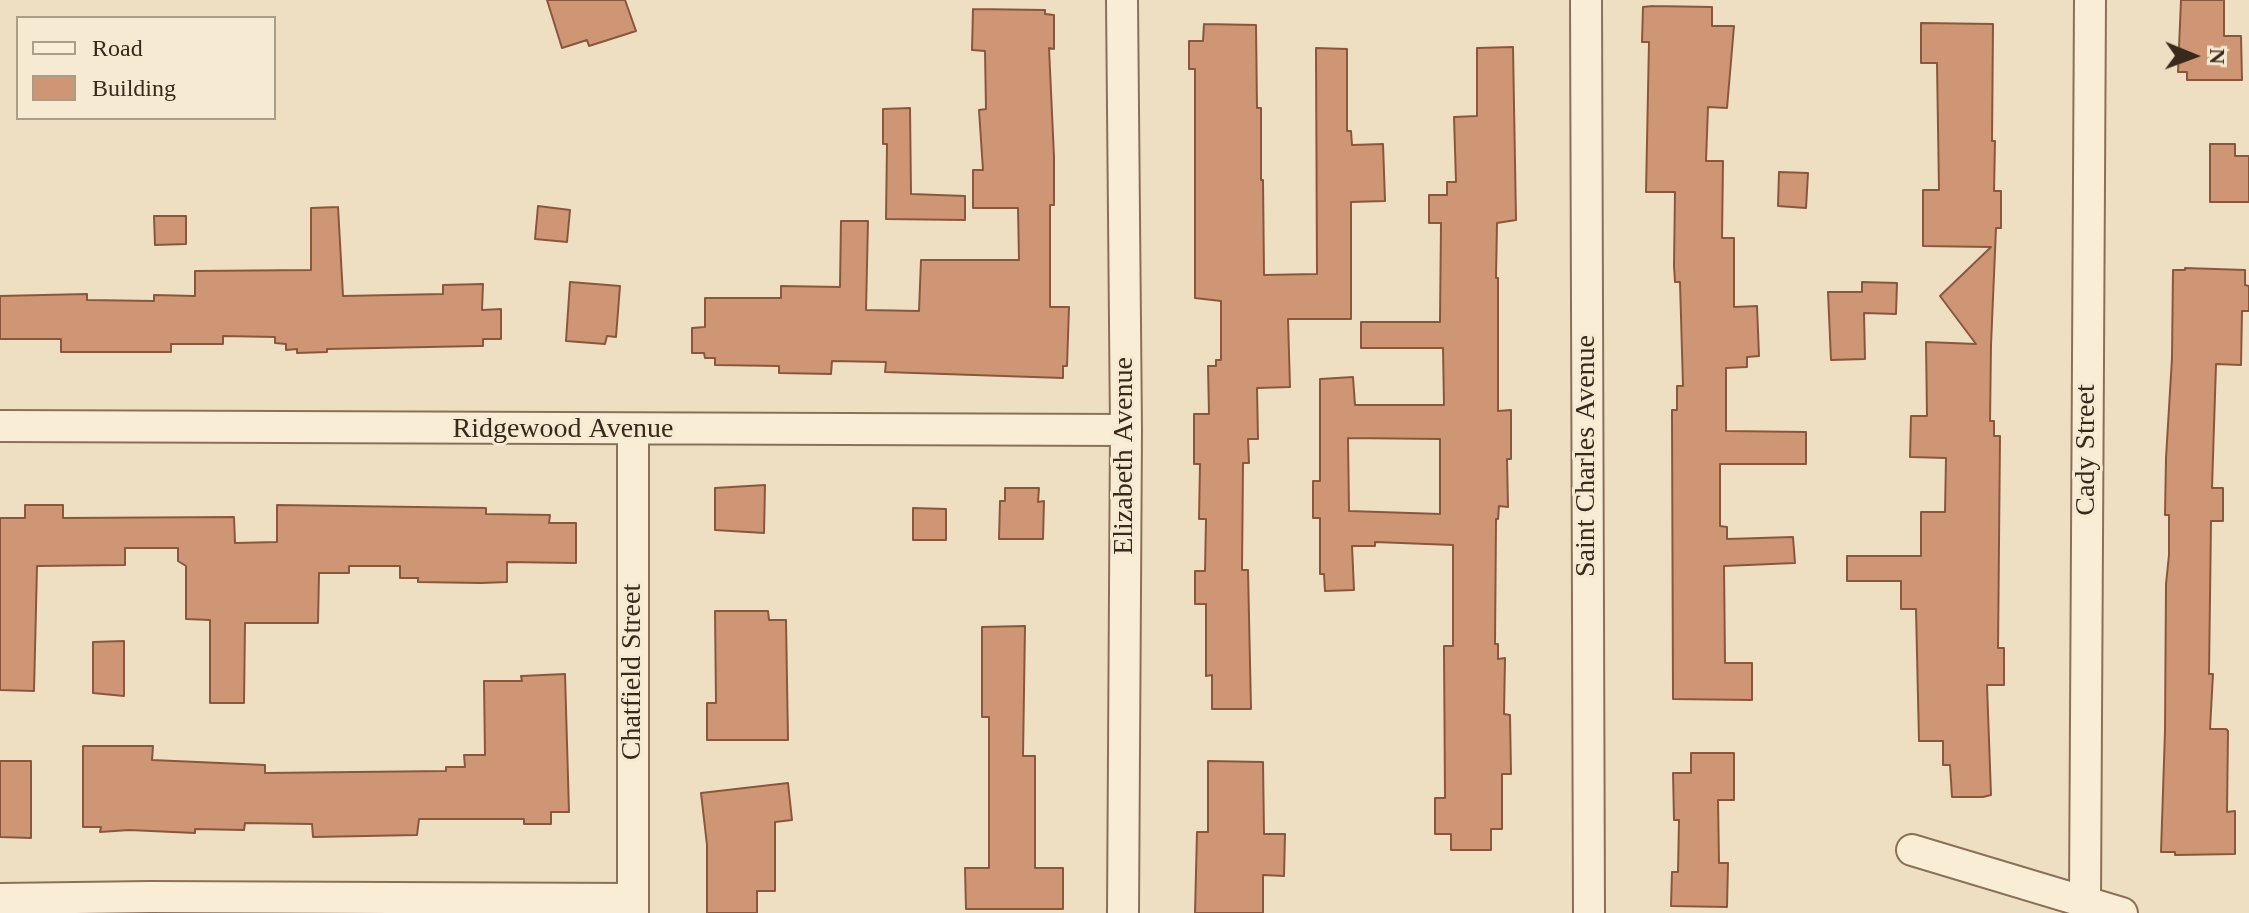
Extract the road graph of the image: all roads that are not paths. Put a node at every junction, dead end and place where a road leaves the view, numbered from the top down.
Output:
1 (1122, 0) edge
2 (1586, 0) edge
3 (2090, 0) edge
4 (0, 426) edge
5 (633, 430) junction
6 (1126, 430) junction
7 (1912, 850) dead end
8 (0, 899) edge
9 (2085, 900) junction
10 (633, 906) edge
11 (1123, 913) edge
12 (1589, 913) edge
13 (2122, 913) edge

1 - 6 street, Elizabeth Avenue
2 - 12 street, Saint Charles Avenue
3 - 9 street, Cady Street
4 - 5 street, Ridgewood Avenue
5 - 6 street, Ridgewood Avenue
5 - 10 street, Chatfield Street
6 - 11 street, Elizabeth Avenue
7 - 9 street
8 - 10 street
9 - 13 street

